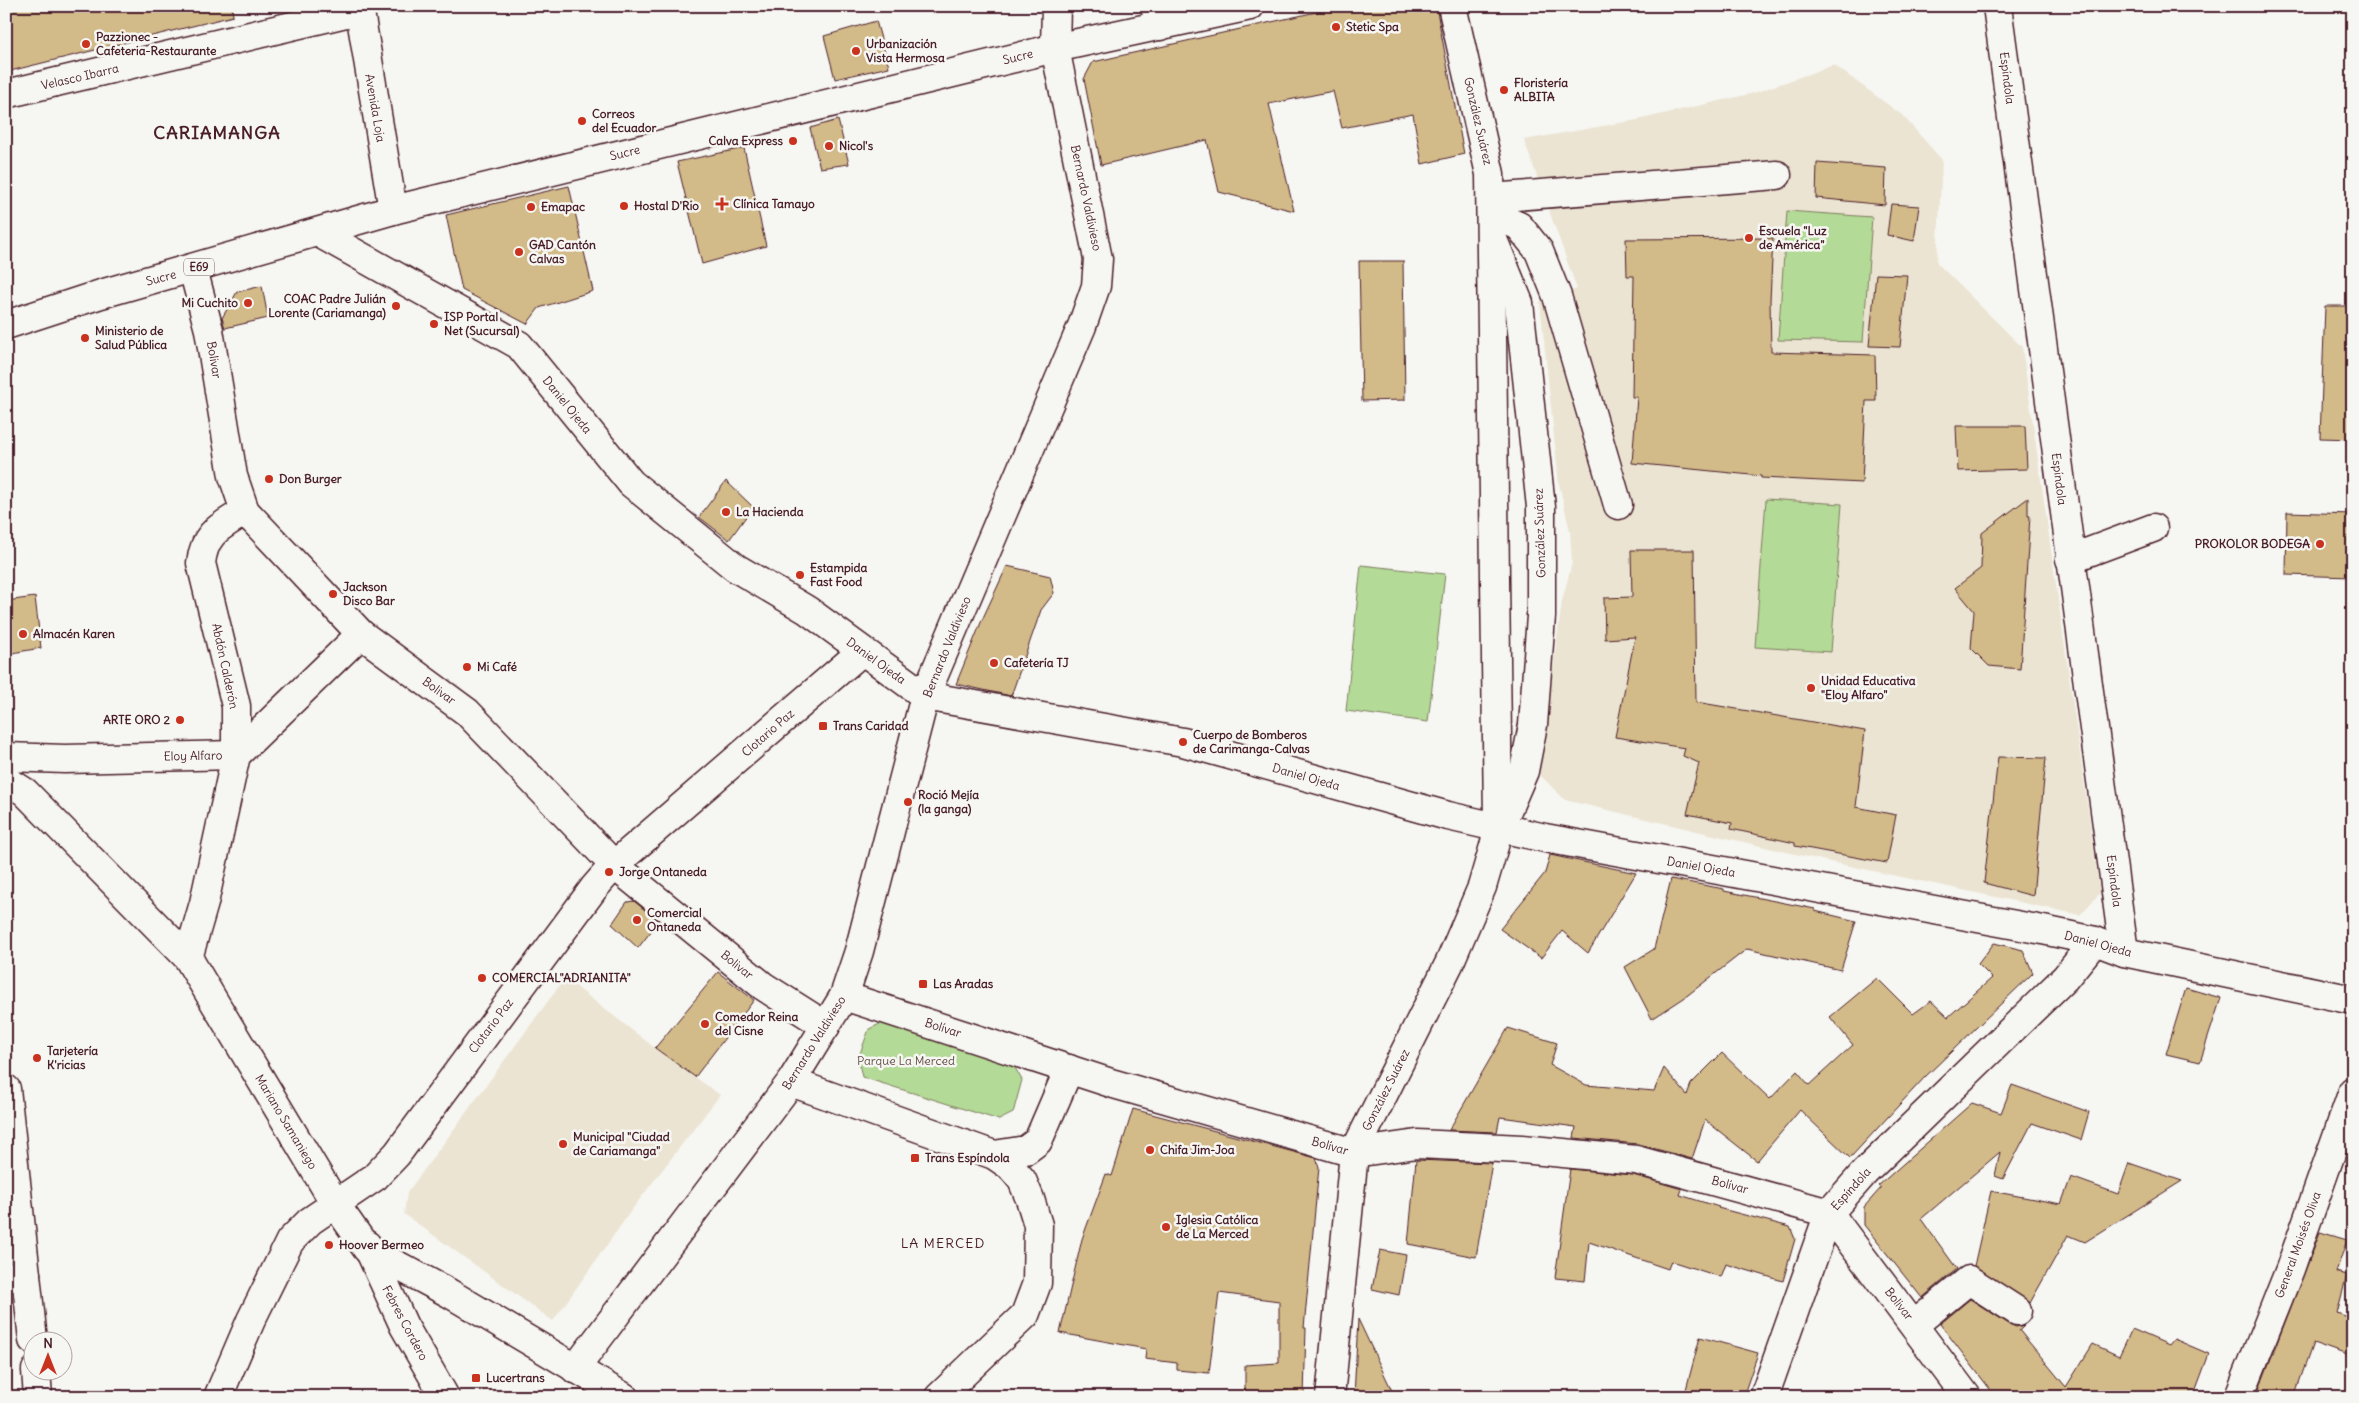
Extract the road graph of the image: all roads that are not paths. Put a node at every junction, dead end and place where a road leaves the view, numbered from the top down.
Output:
1 (1056, 6) edge
2 (1250, 6) edge
3 (1452, 6) edge
4 (1997, 6) edge
5 (359, 8) edge
6 (1157, 16) edge
7 (1055, 48) junction
8 (6, 94) edge
9 (1777, 175) dead end
10 (1491, 206) junction
11 (393, 210) junction
12 (319, 233) junction
13 (192, 269) junction
14 (6, 325) edge
15 (1618, 505) dead end
16 (245, 511) junction
17 (2153, 528) dead end
18 (2070, 559) junction
19 (361, 634) junction
20 (862, 652) junction
21 (925, 696) junction
22 (236, 755) junction
23 (6, 757) edge
24 (65, 759) junction
25 (6, 780) edge
26 (41, 808) junction
27 (1499, 829) junction
28 (614, 865) junction
29 (2095, 941) junction
30 (2124, 952) junction
31 (188, 958) junction
32 (844, 996) junction
33 (2353, 1000) edge
34 (826, 1026) junction
35 (1069, 1069) junction
36 (791, 1082) junction
37 (6, 1089) edge
38 (2353, 1091) edge
39 (1354, 1153) junction
40 (994, 1155) junction
41 (375, 1176) junction
42 (336, 1205) junction
43 (1829, 1213) junction
44 (368, 1249) junction
45 (16, 1276) edge
46 (449, 1293) junction
47 (2017, 1311) dead end
48 (1915, 1324) junction
49 (404, 1326) junction
50 (30, 1330) edge
51 (575, 1369) junction
52 (37, 1380) edge
53 (38, 1397) edge
54 (218, 1397) edge
55 (445, 1397) edge
56 (624, 1397) edge
57 (939, 1397) edge
58 (1330, 1397) edge
59 (1764, 1397) edge
60 (1967, 1397) edge
61 (2238, 1397) edge

1 - 7 street, Bernardo Valdivieso
2 - 6 street, Sucre
3 - 10 street, González Suárez
4 - 18 street, Espíndola
5 - 8 street, Velasco Ibarra
5 - 11 street, Avenida Loja
6 - 7 street, Sucre
7 - 11 street, Sucre
7 - 21 street, Bernardo Valdivieso
9 - 10 street
10 - 15 street
10 - 27 street, González Suárez
10 - 27 street, González Suárez
11 - 12 street, Sucre / E69
12 - 13 street, Sucre / E69
12 - 20 street, Daniel Ojeda
13 - 14 street, Sucre / E69
13 - 16 street, Bolivar
16 - 19 street, Bolivar
16 - 22 street, Abdón Calderón
17 - 18 street
18 - 30 street, Espíndola
19 - 22 street, Eloy Alfaro
19 - 28 street, Bolivar
20 - 21 street, Daniel Ojeda
20 - 28 street, Clotario Paz
21 - 27 street, Daniel Ojeda
21 - 32 street, Bernardo Valdivieso
22 - 24 street, Eloy Alfaro
22 - 31 street, Abdón Calderón
23 - 24 street, Eloy Alfaro
24 - 26 street
25 - 26 street, Mariano Samaniego
26 - 31 street, Mariano Samaniego
27 - 29 street, Daniel Ojeda
27 - 39 street, González Suárez
28 - 34 street, Bolivar
28 - 41 street, Clotario Paz
29 - 30 street, Daniel Ojeda
29 - 43 street, Espíndola
30 - 33 street, Daniel Ojeda
31 - 42 street, Mariano Samaniego
32 - 34 street, Bernardo Valdivieso
32 - 35 street, Bolívar
34 - 36 street, Bernardo Valdivieso
35 - 39 street, Bolívar
35 - 40 street
36 - 40 street
36 - 51 street, Bernardo Valdivieso
37 - 45 street
38 - 61 street, General Moisés Oliva
39 - 43 street, Bolívar
39 - 58 street, González Suárez
40 - 57 street
41 - 42 street, Clotario Paz
41 - 44 street
42 - 44 street, Mariano Samaniego
42 - 54 street, Clotario Paz
43 - 48 street, Bolivar
43 - 59 street, Espíndola
44 - 46 street, Mariano Samaniego
44 - 49 street, Febres Cordero
45 - 50 street
46 - 49 street
46 - 51 street, Mariano Samaniego
47 - 48 street
48 - 60 street, Bolivar
49 - 55 street, Febres Cordero
51 - 56 street, Mariano Samaniego
52 - 53 street

